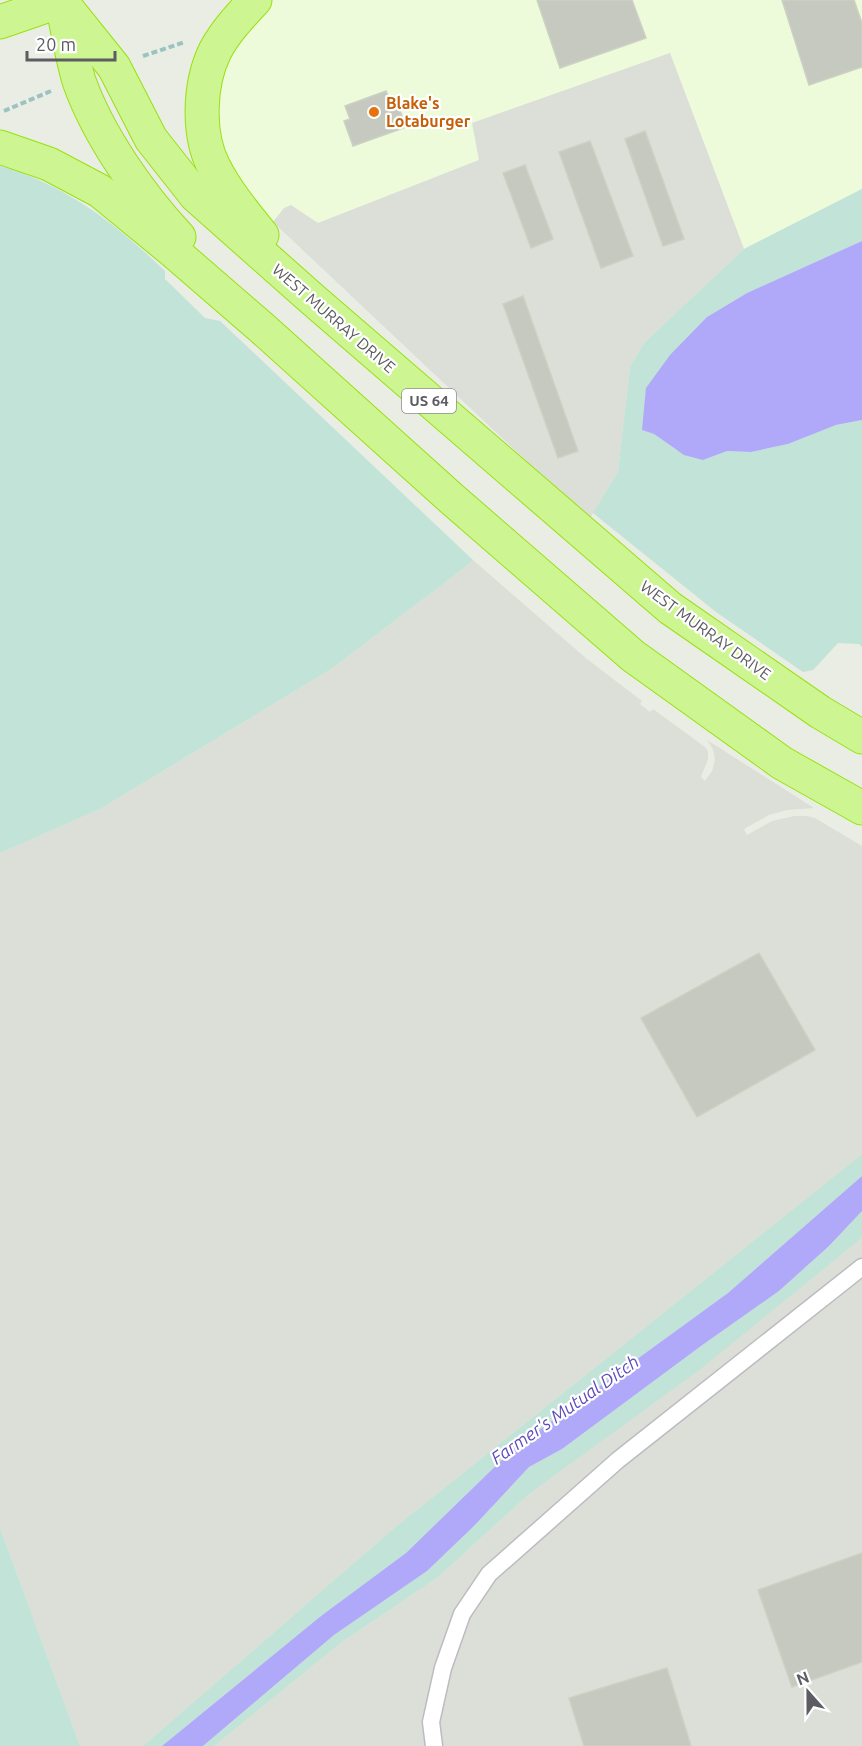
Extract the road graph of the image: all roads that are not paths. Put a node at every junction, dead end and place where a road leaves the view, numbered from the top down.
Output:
1 (255, 0) edge
2 (61, 1) edge
3 (0, 22) edge
4 (0, 147) edge
5 (310, 298) junction
6 (262, 328) junction
7 (862, 737) edge
8 (862, 808) edge
9 (862, 1268) edge
10 (434, 1746) edge

1 - 5 highway
2 - 3 highway
2 - 5 highway, WEST MURRAY DRIVE / US 64
2 - 6 highway
4 - 6 highway
5 - 7 highway, WEST MURRAY DRIVE / US 64
6 - 8 highway
9 - 10 lane

